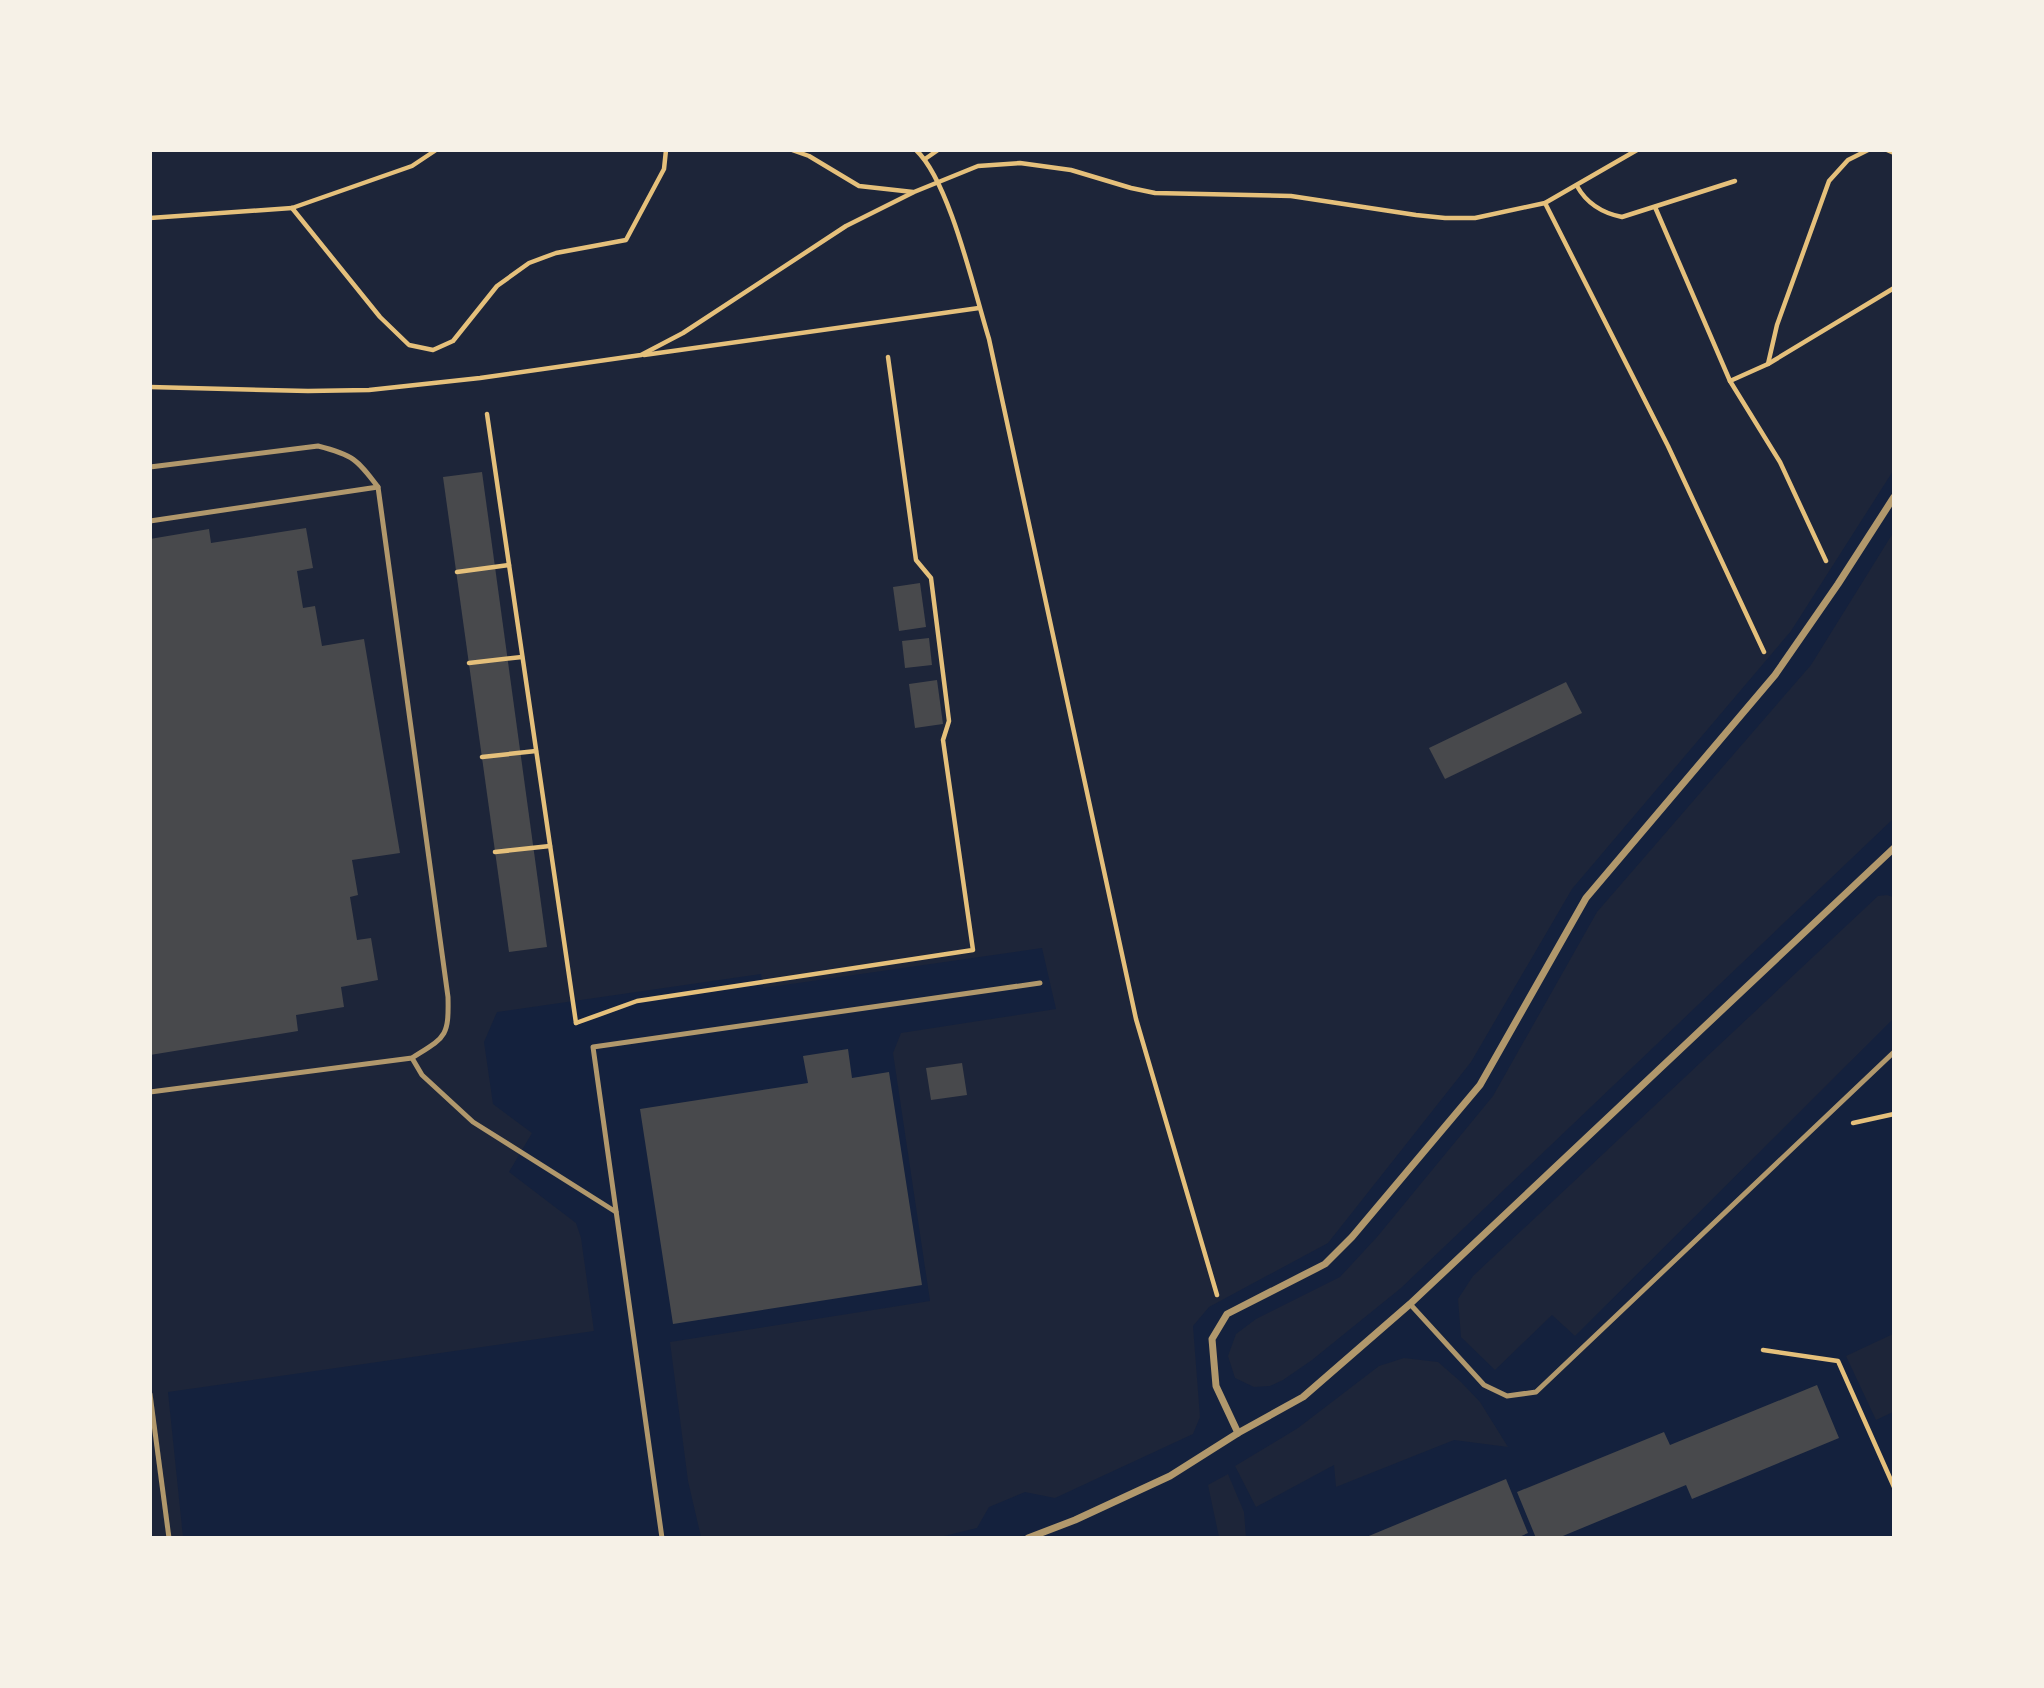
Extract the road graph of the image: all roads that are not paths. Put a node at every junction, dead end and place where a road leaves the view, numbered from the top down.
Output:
1 (150, 467) edge
2 (378, 487) junction
3 (1894, 497) edge
4 (150, 521) edge
5 (1894, 848) edge
6 (1040, 983) dead end
7 (1894, 1052) edge
8 (412, 1058) junction
9 (150, 1092) edge
10 (616, 1212) junction
11 (1410, 1304) junction
12 (150, 1394) edge
13 (1238, 1433) junction
14 (169, 1538) edge
15 (662, 1538) edge
16 (1028, 1538) edge

1 - 2 lane
2 - 4 lane
2 - 8 lane
3 - 13 street
5 - 11 street
6 - 10 lane
7 - 11 lane
8 - 9 lane
8 - 10 lane
10 - 15 lane
11 - 13 street
12 - 14 lane
13 - 16 street

